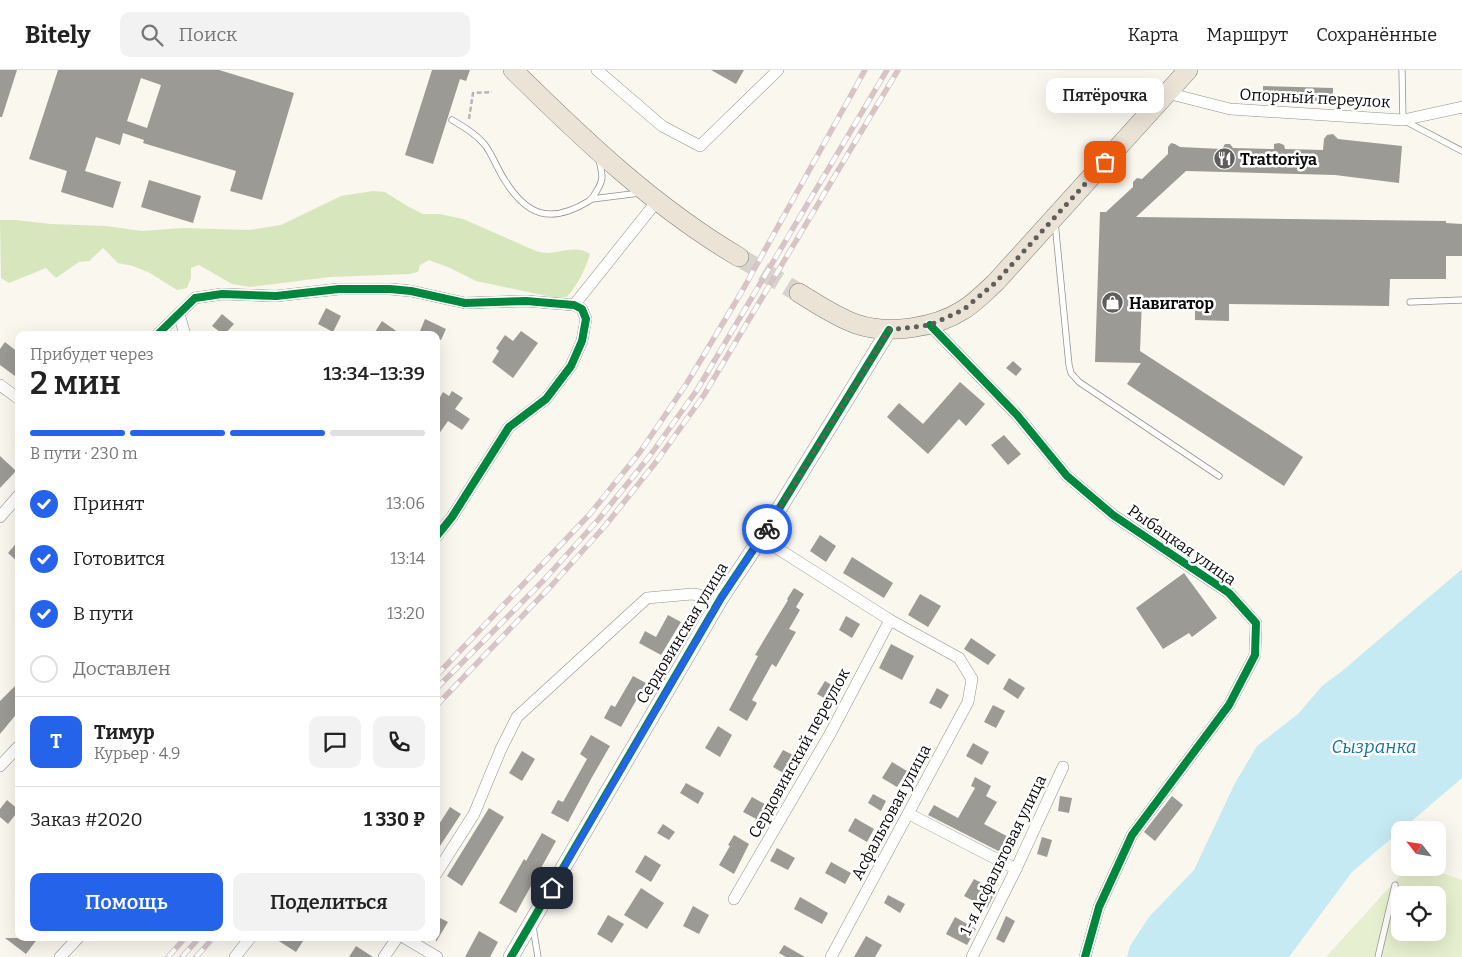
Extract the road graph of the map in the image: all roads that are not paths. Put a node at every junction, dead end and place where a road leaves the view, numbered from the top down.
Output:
1 (513, 70) edge
2 (597, 70) edge
3 (778, 70) edge
4 (1188, 70) edge
5 (1402, 70) edge
6 (1167, 93) junction
7 (1462, 107) edge
8 (452, 120) dead end
9 (1403, 120) junction
10 (598, 151) junction
11 (1462, 151) edge
12 (652, 196) junction
13 (592, 199) junction
14 (1055, 218) junction
15 (739, 257) tunnel mouth
16 (799, 293) tunnel mouth
17 (1462, 300) edge
18 (1410, 302) dead end
19 (574, 305) junction
20 (179, 314) junction
21 (930, 325) junction
22 (889, 330) junction
23 (161, 331) edge
24 (184, 331) edge
25 (0, 385) edge
26 (15, 397) edge
27 (1219, 476) dead end
28 (15, 500) edge
29 (0, 517) edge
30 (440, 532) edge
31 (761, 538) junction
32 (721, 598) junction
33 (890, 620) junction
34 (15, 750) edge
35 (0, 766) edge
36 (1062, 767) dead end
37 (909, 814) junction
38 (440, 868) edge
39 (1016, 869) junction
40 (1395, 885) dead end
41 (734, 899) dead end
42 (532, 922) junction
43 (75, 941) edge
44 (247, 941) edge
45 (395, 941) edge
46 (410, 941) edge
47 (60, 957) edge
48 (234, 957) edge
49 (384, 957) edge
50 (437, 957) edge
51 (511, 957) edge
52 (538, 957) edge
53 (831, 957) edge
54 (972, 957) edge
55 (1085, 957) edge
56 (1378, 957) edge

1 - 10 main road
2 - 3 street
4 - 6 main road
5 - 9 lane
6 - 9 street, Опорный переулок
6 - 14 main road
7 - 9 street, Опорный переулок
8 - 13 lane
9 - 11 lane
10 - 12 main road
10 - 13 lane
12 - 13 lane
12 - 15 main road
12 - 19 street
14 - 21 main road
14 - 27 lane
16 - 22 main road
17 - 18 lane
19 - 20 street
19 - 30 street
20 - 23 street
20 - 24 street
21 - 22 main road
21 - 55 street, Рыбацкая улица
22 - 31 street, Сердовинская улица
25 - 26 street
28 - 29 street
31 - 32 street, Сердовинская улица
31 - 33 street
32 - 38 street
32 - 42 street, Сердовинская улица
33 - 37 street, Асфальтовая улица
33 - 41 street, Сердовинский переулок
34 - 35 street
36 - 39 street, 1-я Асфальтовая улица
37 - 39 street
37 - 53 street, Асфальтовая улица
39 - 54 street, 1-я Асфальтовая улица
40 - 56 lane
42 - 51 street, Сердовинская улица
42 - 52 lane
43 - 47 street
44 - 48 street
45 - 49 street
46 - 50 street

